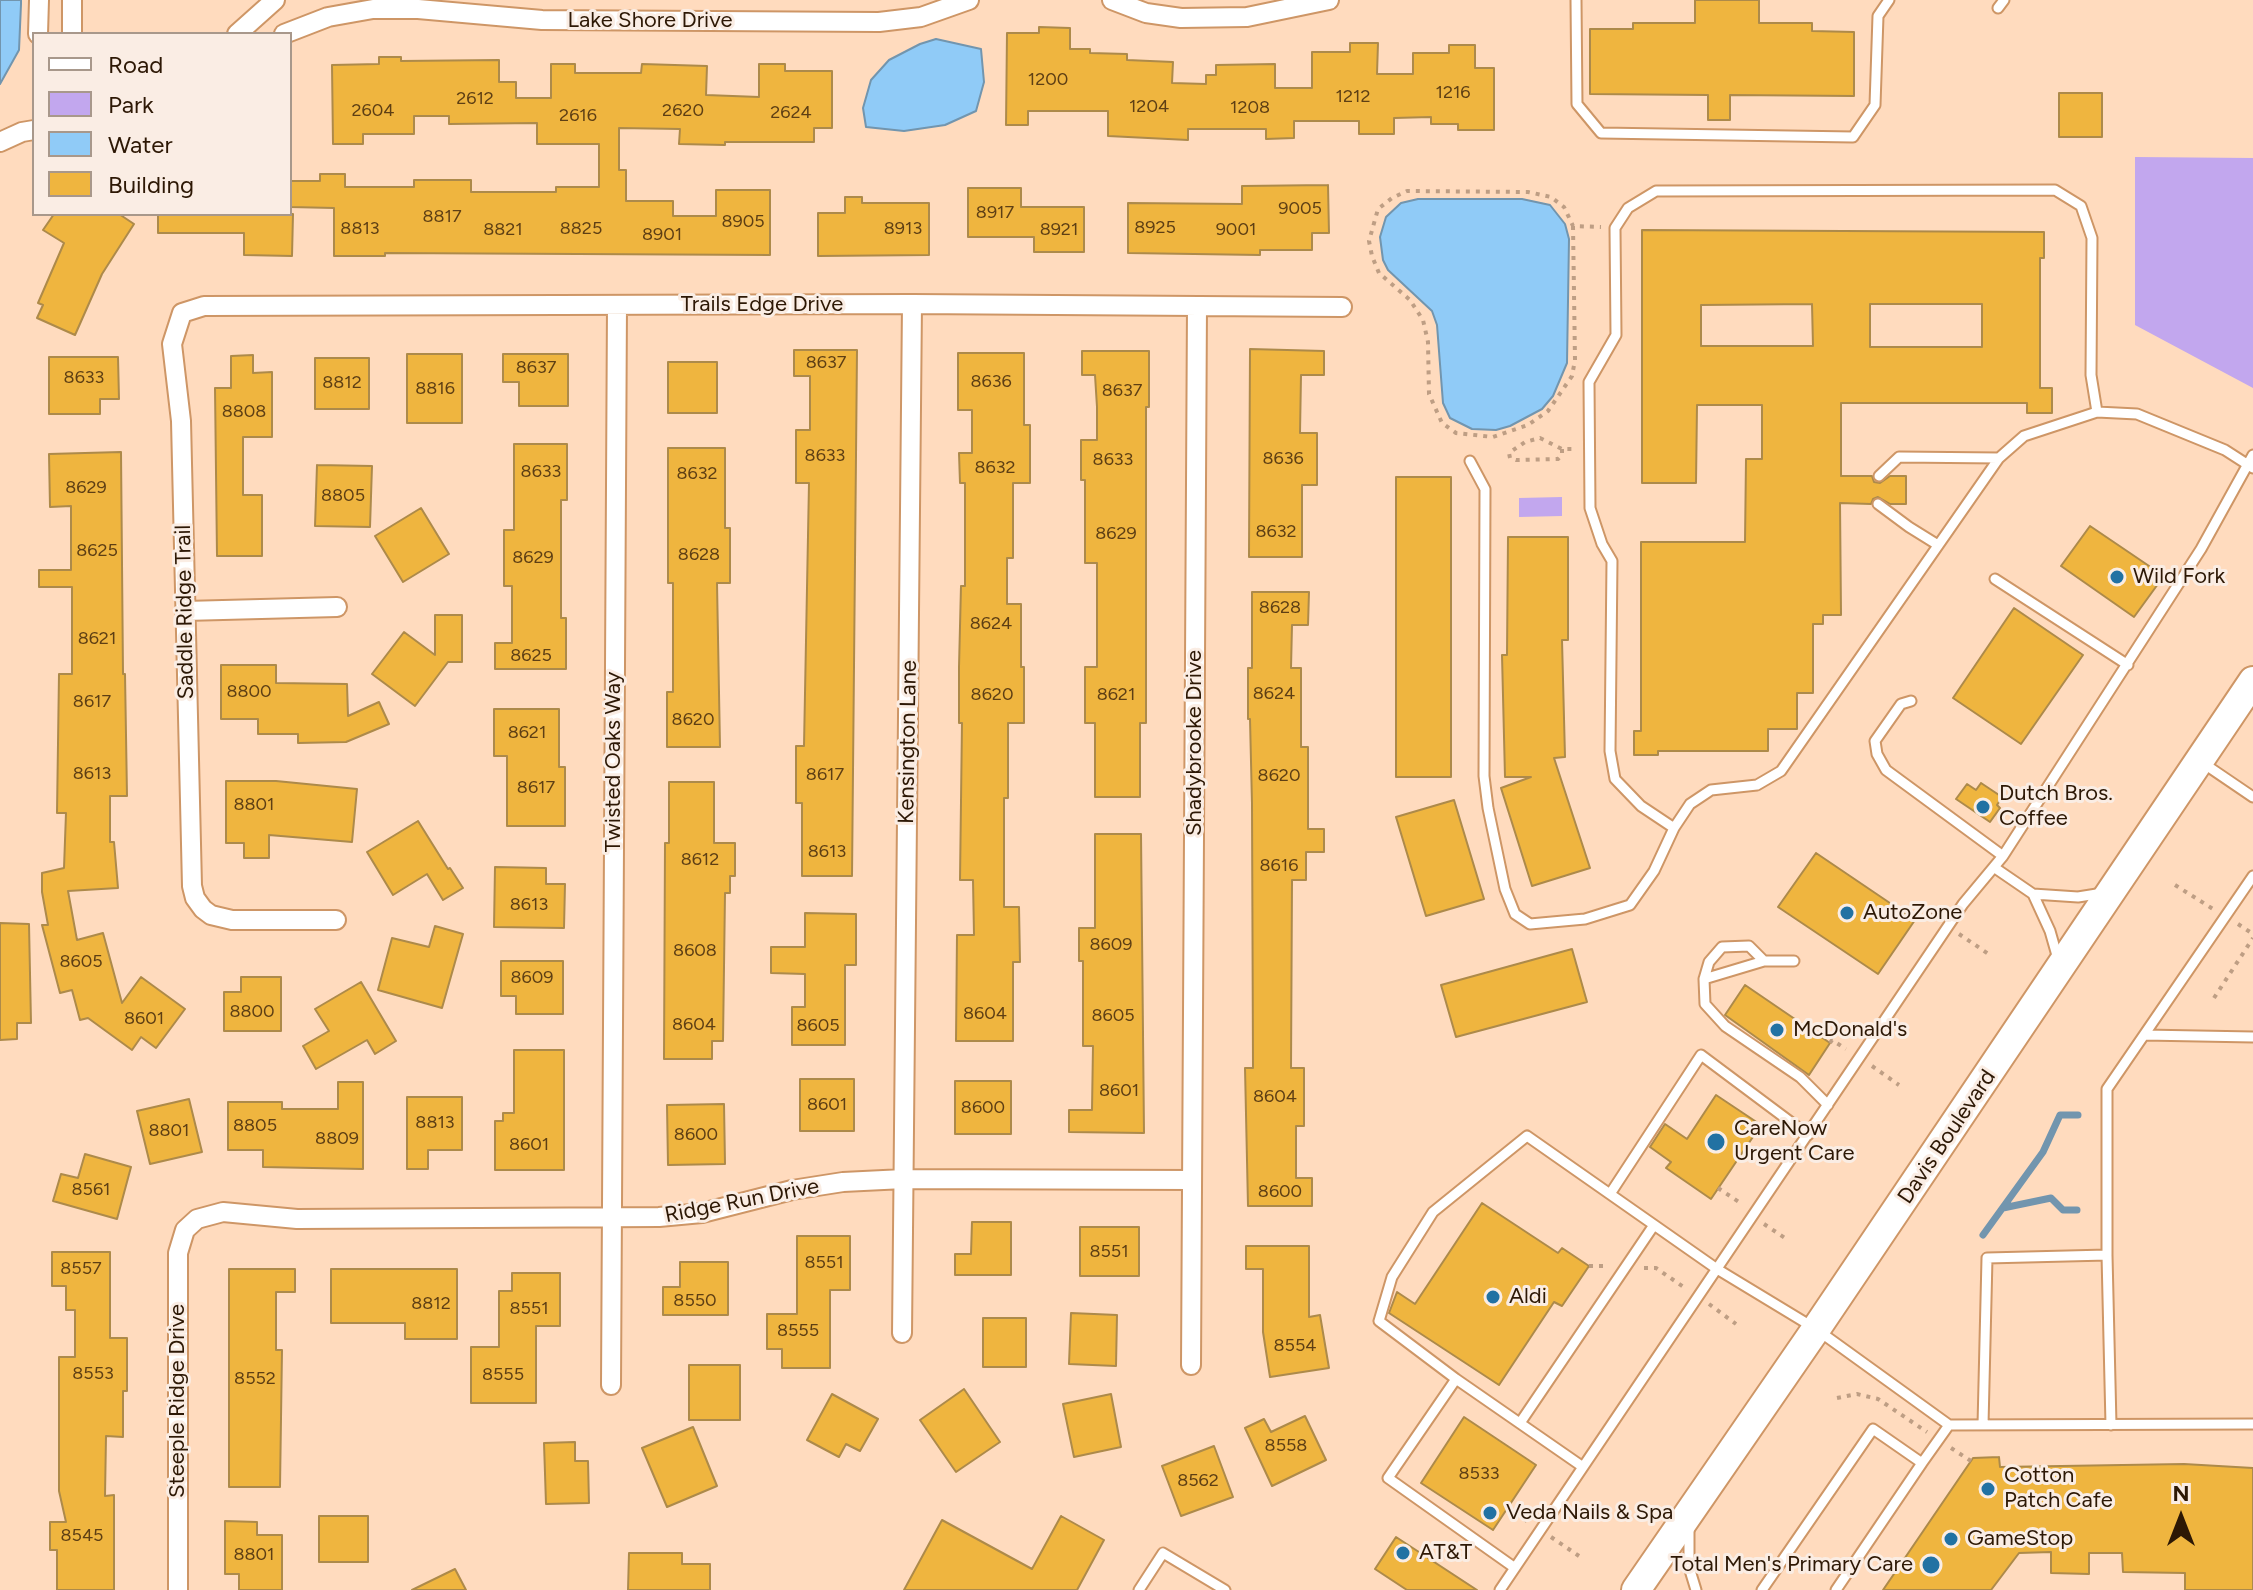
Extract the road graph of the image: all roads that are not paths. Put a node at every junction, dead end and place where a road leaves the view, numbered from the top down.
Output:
1 (39, 0) edge
2 (72, 0) edge
3 (275, 0) edge
4 (969, 0) edge
5 (1112, 0) edge
6 (1329, 0) edge
7 (1576, 0) edge
8 (1889, 0) edge
9 (466, 7) edge
10 (38, 32) edge
11 (72, 32) edge
12 (239, 32) edge
13 (289, 32) edge
14 (32, 130) edge
15 (0, 142) edge
16 (912, 304) junction
17 (617, 305) junction
18 (1197, 306) junction
19 (1342, 307) dead end
20 (182, 313) joint
21 (2097, 412) junction
22 (2253, 455) edge
23 (1999, 458) junction
24 (1470, 461) dead end
25 (2250, 467) edge
26 (1879, 476) dead end
27 (1878, 504) dead end
28 (1938, 545) junction
29 (1995, 579) dead end
30 (337, 607) dead end
31 (185, 611) junction
32 (2128, 665) junction
33 (2253, 681) edge
34 (1911, 701) dead end
35 (2201, 761) junction
36 (2253, 797) edge
37 (1674, 828) junction
38 (2003, 856) junction
39 (1995, 868) junction
40 (2253, 876) edge
41 (2114, 890) junction
42 (2033, 894) junction
43 (336, 920) dead end
44 (1764, 961) junction
45 (1794, 961) dead end
46 (2061, 969) junction
47 (1704, 979) junction
48 (2144, 1035) junction
49 (2253, 1037) edge
50 (1828, 1105) junction
51 (1808, 1135) junction
52 (904, 1179) junction
53 (1192, 1180) junction
54 (1610, 1194) junction
55 (611, 1218) junction
56 (197, 1219) joint
57 (1654, 1225) junction
58 (2107, 1255) junction
59 (1717, 1269) junction
60 (1816, 1329) junction
61 (902, 1333) dead end
62 (1191, 1365) dead end
63 (1456, 1379) junction
64 (611, 1385) dead end
65 (1520, 1423) junction
66 (2253, 1424) edge
67 (1949, 1425) junction
68 (1983, 1425) junction
69 (2111, 1425) junction
70 (1922, 1463) junction
71 (1583, 1467) junction
72 (1689, 1510) junction
73 (1515, 1568) junction
74 (178, 1590) edge
75 (1139, 1590) edge
76 (1225, 1590) edge
77 (1500, 1590) edge
78 (1636, 1590) edge
79 (1696, 1590) edge
80 (1762, 1590) edge
81 (1836, 1590) edge

1 - 10 street
2 - 11 street
3 - 12 street
4 - 9 street, Lake Shore Drive
5 - 6 street
7 - 8 lane
9 - 13 street, Lake Shore Drive
14 - 15 street
16 - 17 street, Trails Edge Drive
16 - 18 street, Trails Edge Drive
16 - 52 street, Kensington Lane
17 - 20 street, Trails Edge Drive
17 - 55 street, Twisted Oaks Way
18 - 19 street, Trails Edge Drive
18 - 53 street, Shadybrooke Drive
20 - 31 street, Saddle Ridge Trail
21 - 23 lane
21 - 25 lane
21 - 37 lane
22 - 25 lane
23 - 26 lane
23 - 28 lane
24 - 37 lane
25 - 32 lane
27 - 28 lane
28 - 37 lane
29 - 32 lane
30 - 31 street
31 - 43 street, Saddle Ridge Trail
32 - 38 lane
33 - 35 main road, Davis Boulevard
34 - 38 lane
35 - 36 lane
35 - 41 main road, Davis Boulevard
38 - 39 lane
39 - 42 lane
39 - 50 lane
40 - 48 lane
41 - 42 lane
41 - 46 main road, Davis Boulevard
42 - 46 lane
44 - 45 lane
44 - 47 lane
44 - 47 lane
46 - 60 main road, Davis Boulevard
47 - 50 lane
48 - 49 lane
48 - 58 lane
50 - 51 lane
51 - 54 lane
51 - 59 lane
52 - 53 street, Ridge Run Drive
52 - 55 street, Ridge Run Drive
52 - 61 street, Kensington Lane
53 - 62 street, Shadybrooke Drive
54 - 57 lane
54 - 63 lane
55 - 56 street, Ridge Run Drive
55 - 64 street, Twisted Oaks Way
56 - 74 street, Steeple Ridge Drive
57 - 59 lane
57 - 65 lane
58 - 68 lane
58 - 69 lane
59 - 60 lane
59 - 71 lane
60 - 67 lane
60 - 72 main road, Davis Boulevard
63 - 65 lane
63 - 73 lane
65 - 71 lane
66 - 69 lane
67 - 68 lane
67 - 70 lane
68 - 69 lane
70 - 80 lane
70 - 81 lane
71 - 73 lane
72 - 78 main road, Davis Boulevard
72 - 79 lane
73 - 77 lane
75 - 76 lane

